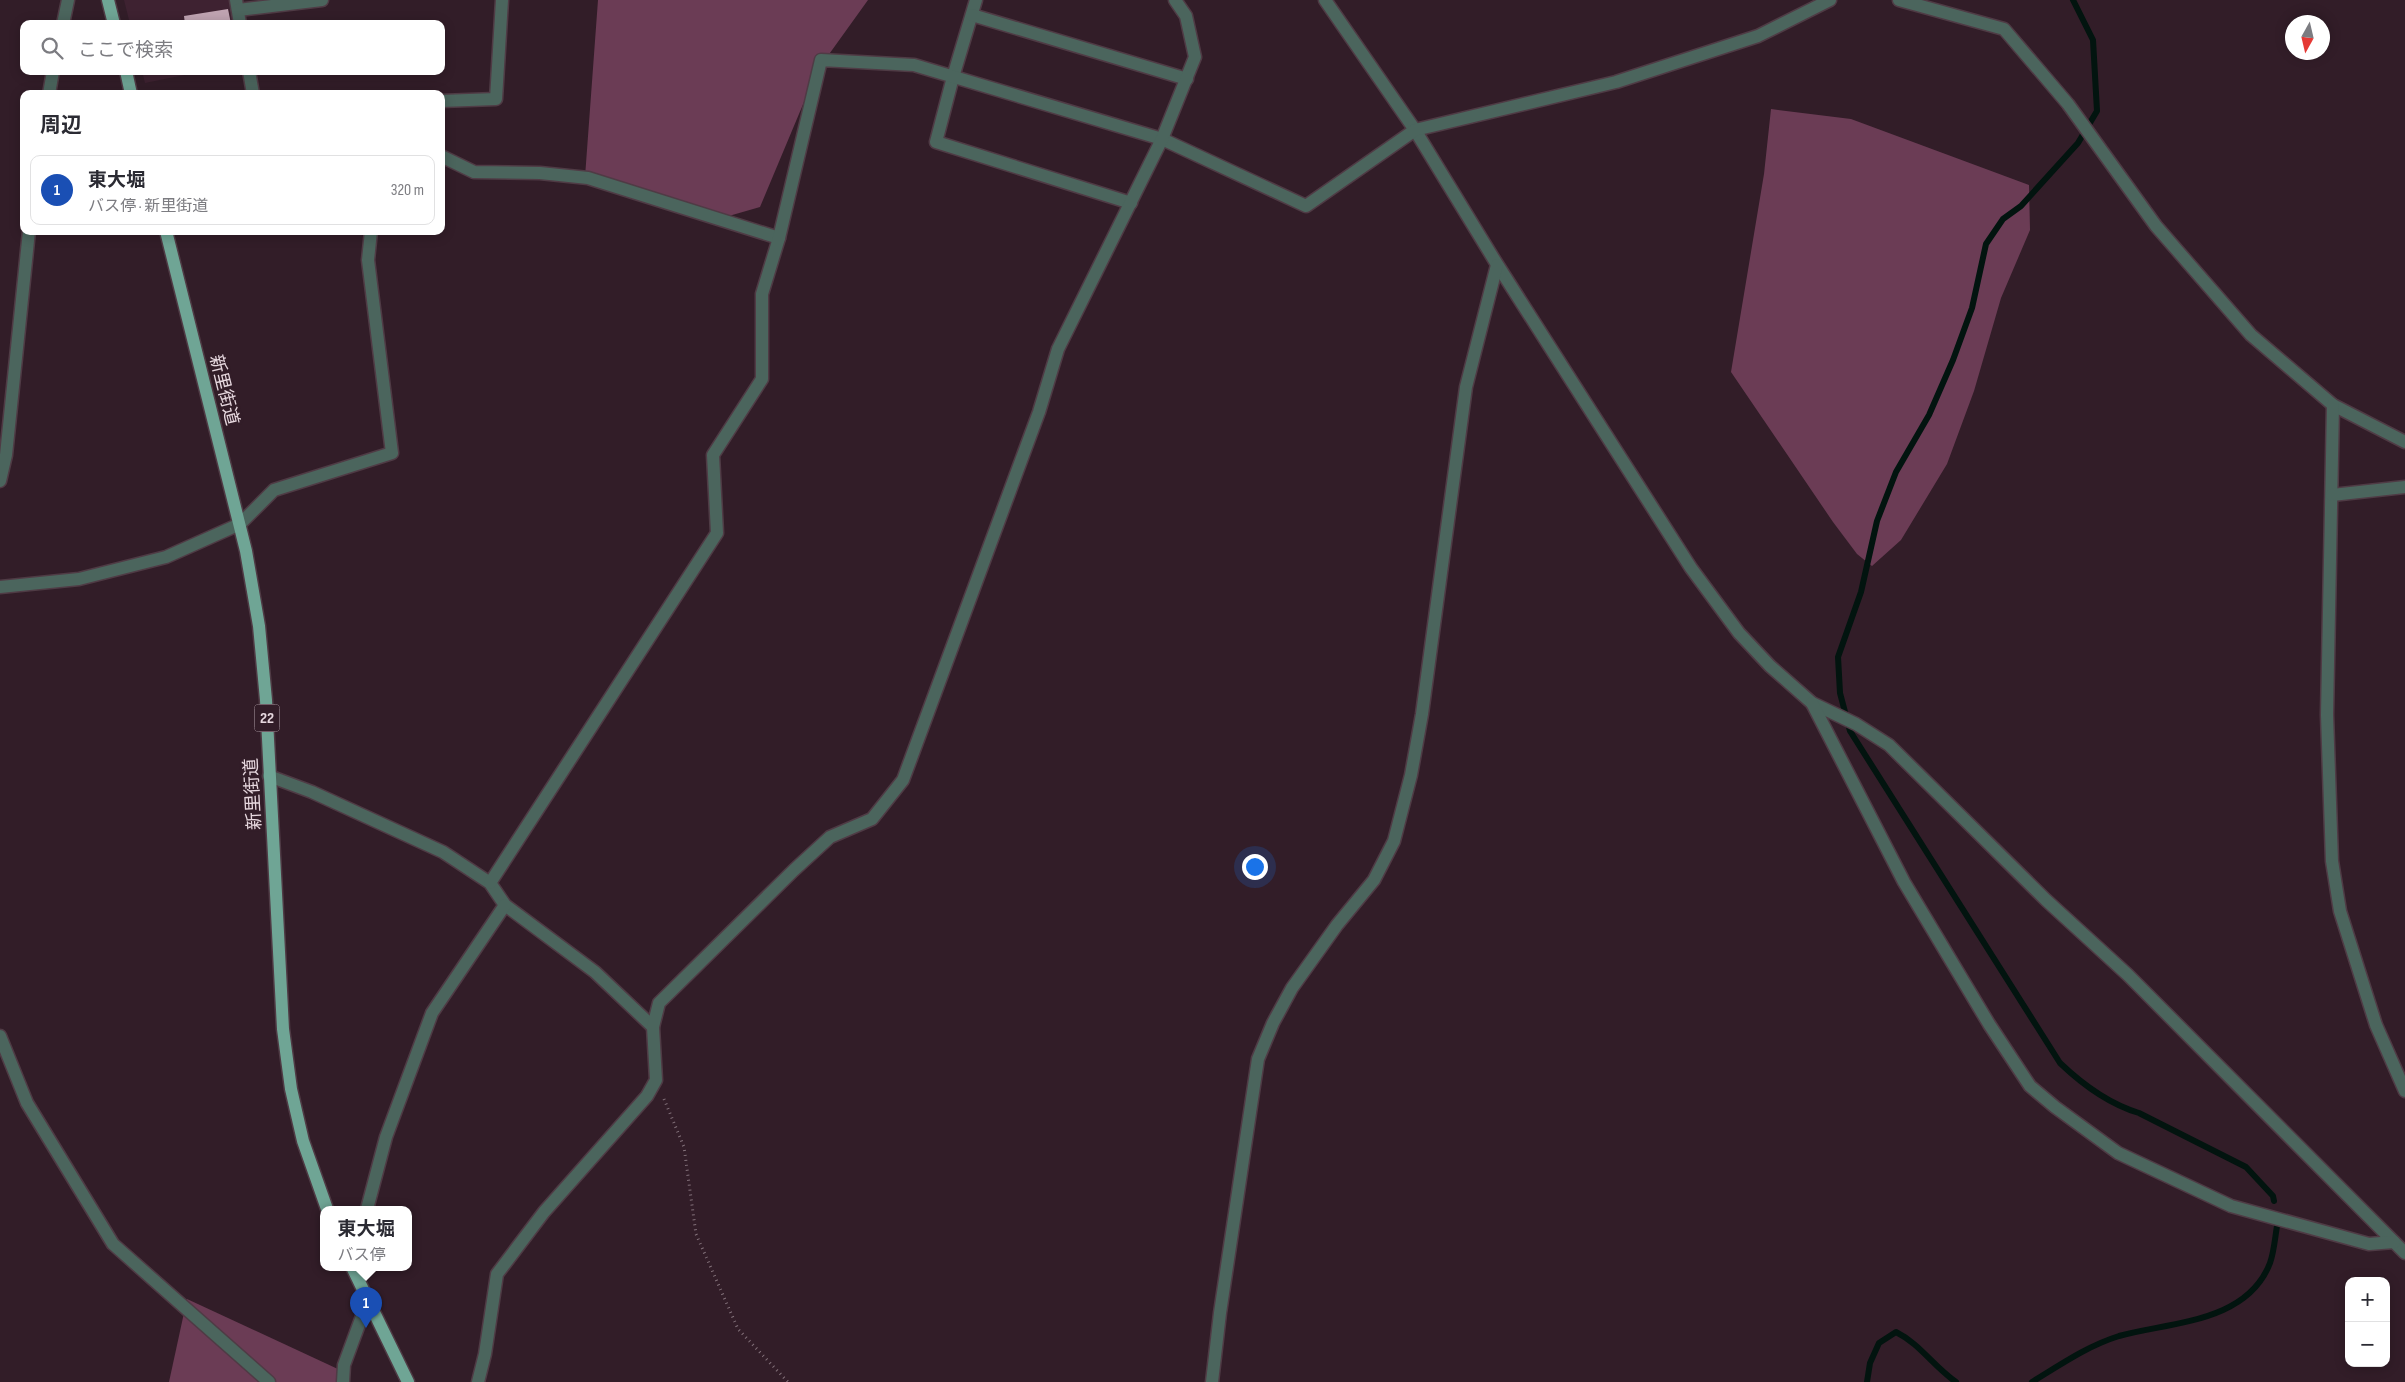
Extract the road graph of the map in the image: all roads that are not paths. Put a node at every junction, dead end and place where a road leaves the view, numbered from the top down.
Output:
1 (68, 0) edge
2 (108, 0) edge
3 (322, 0) edge
4 (502, 0) edge
5 (976, 0) edge
6 (1175, 0) edge
7 (1325, 0) edge
8 (1830, 0) edge
9 (1899, 0) edge
10 (237, 5) edge
11 (972, 16) junction
12 (64, 20) edge
13 (113, 20) edge
14 (239, 20) edge
15 (52, 75) edge
16 (127, 75) edge
17 (250, 75) edge
18 (953, 77) junction
19 (1186, 78) junction
20 (50, 90) edge
21 (131, 90) edge
22 (252, 90) edge
23 (445, 101) edge
24 (1414, 130) junction
25 (1162, 139) junction
26 (445, 158) edge
27 (1131, 203) junction
28 (29, 235) edge
29 (167, 235) edge
30 (371, 235) edge
31 (779, 238) junction
32 (1497, 265) junction
33 (2333, 405) junction
34 (2405, 442) edge
35 (0, 481) edge
36 (2405, 487) edge
37 (2332, 495) junction
38 (240, 524) junction
39 (0, 586) edge
40 (1812, 703) junction
41 (269, 776) junction
42 (490, 883) junction
43 (504, 905) junction
44 (653, 1027) junction
45 (0, 1036) edge
46 (2405, 1091) edge
47 (326, 1206) edge
48 (368, 1206) edge
49 (2394, 1242) junction
50 (2405, 1253) edge
51 (354, 1271) edge
52 (368, 1300) junction
53 (269, 1382) edge
54 (343, 1382) edge
55 (408, 1382) edge
56 (478, 1382) edge
57 (1212, 1382) edge

1 - 12 street
2 - 13 main road
3 - 10 street
4 - 23 street
5 - 11 street
6 - 19 street
7 - 24 street
8 - 24 street
9 - 33 street
10 - 14 street
11 - 18 street
11 - 19 street
15 - 20 street
16 - 21 main road
17 - 22 street
18 - 25 street
18 - 27 street
18 - 31 street
19 - 25 street
24 - 25 street
24 - 32 street
25 - 27 street
26 - 31 street
27 - 44 street
28 - 35 street
29 - 38 main road, 新里街道 / 22
30 - 38 street
31 - 42 street
32 - 40 street
32 - 57 street
33 - 34 street
33 - 37 street
36 - 37 street
37 - 46 street
38 - 39 street
38 - 41 main road, 新里街道 / 22
40 - 49 street
40 - 49 street
41 - 42 street
41 - 47 main road, 新里街道 / 22
42 - 43 street
43 - 44 street
43 - 48 street
44 - 56 street
45 - 53 street
49 - 50 street
51 - 52 main road
52 - 54 street
52 - 55 main road

